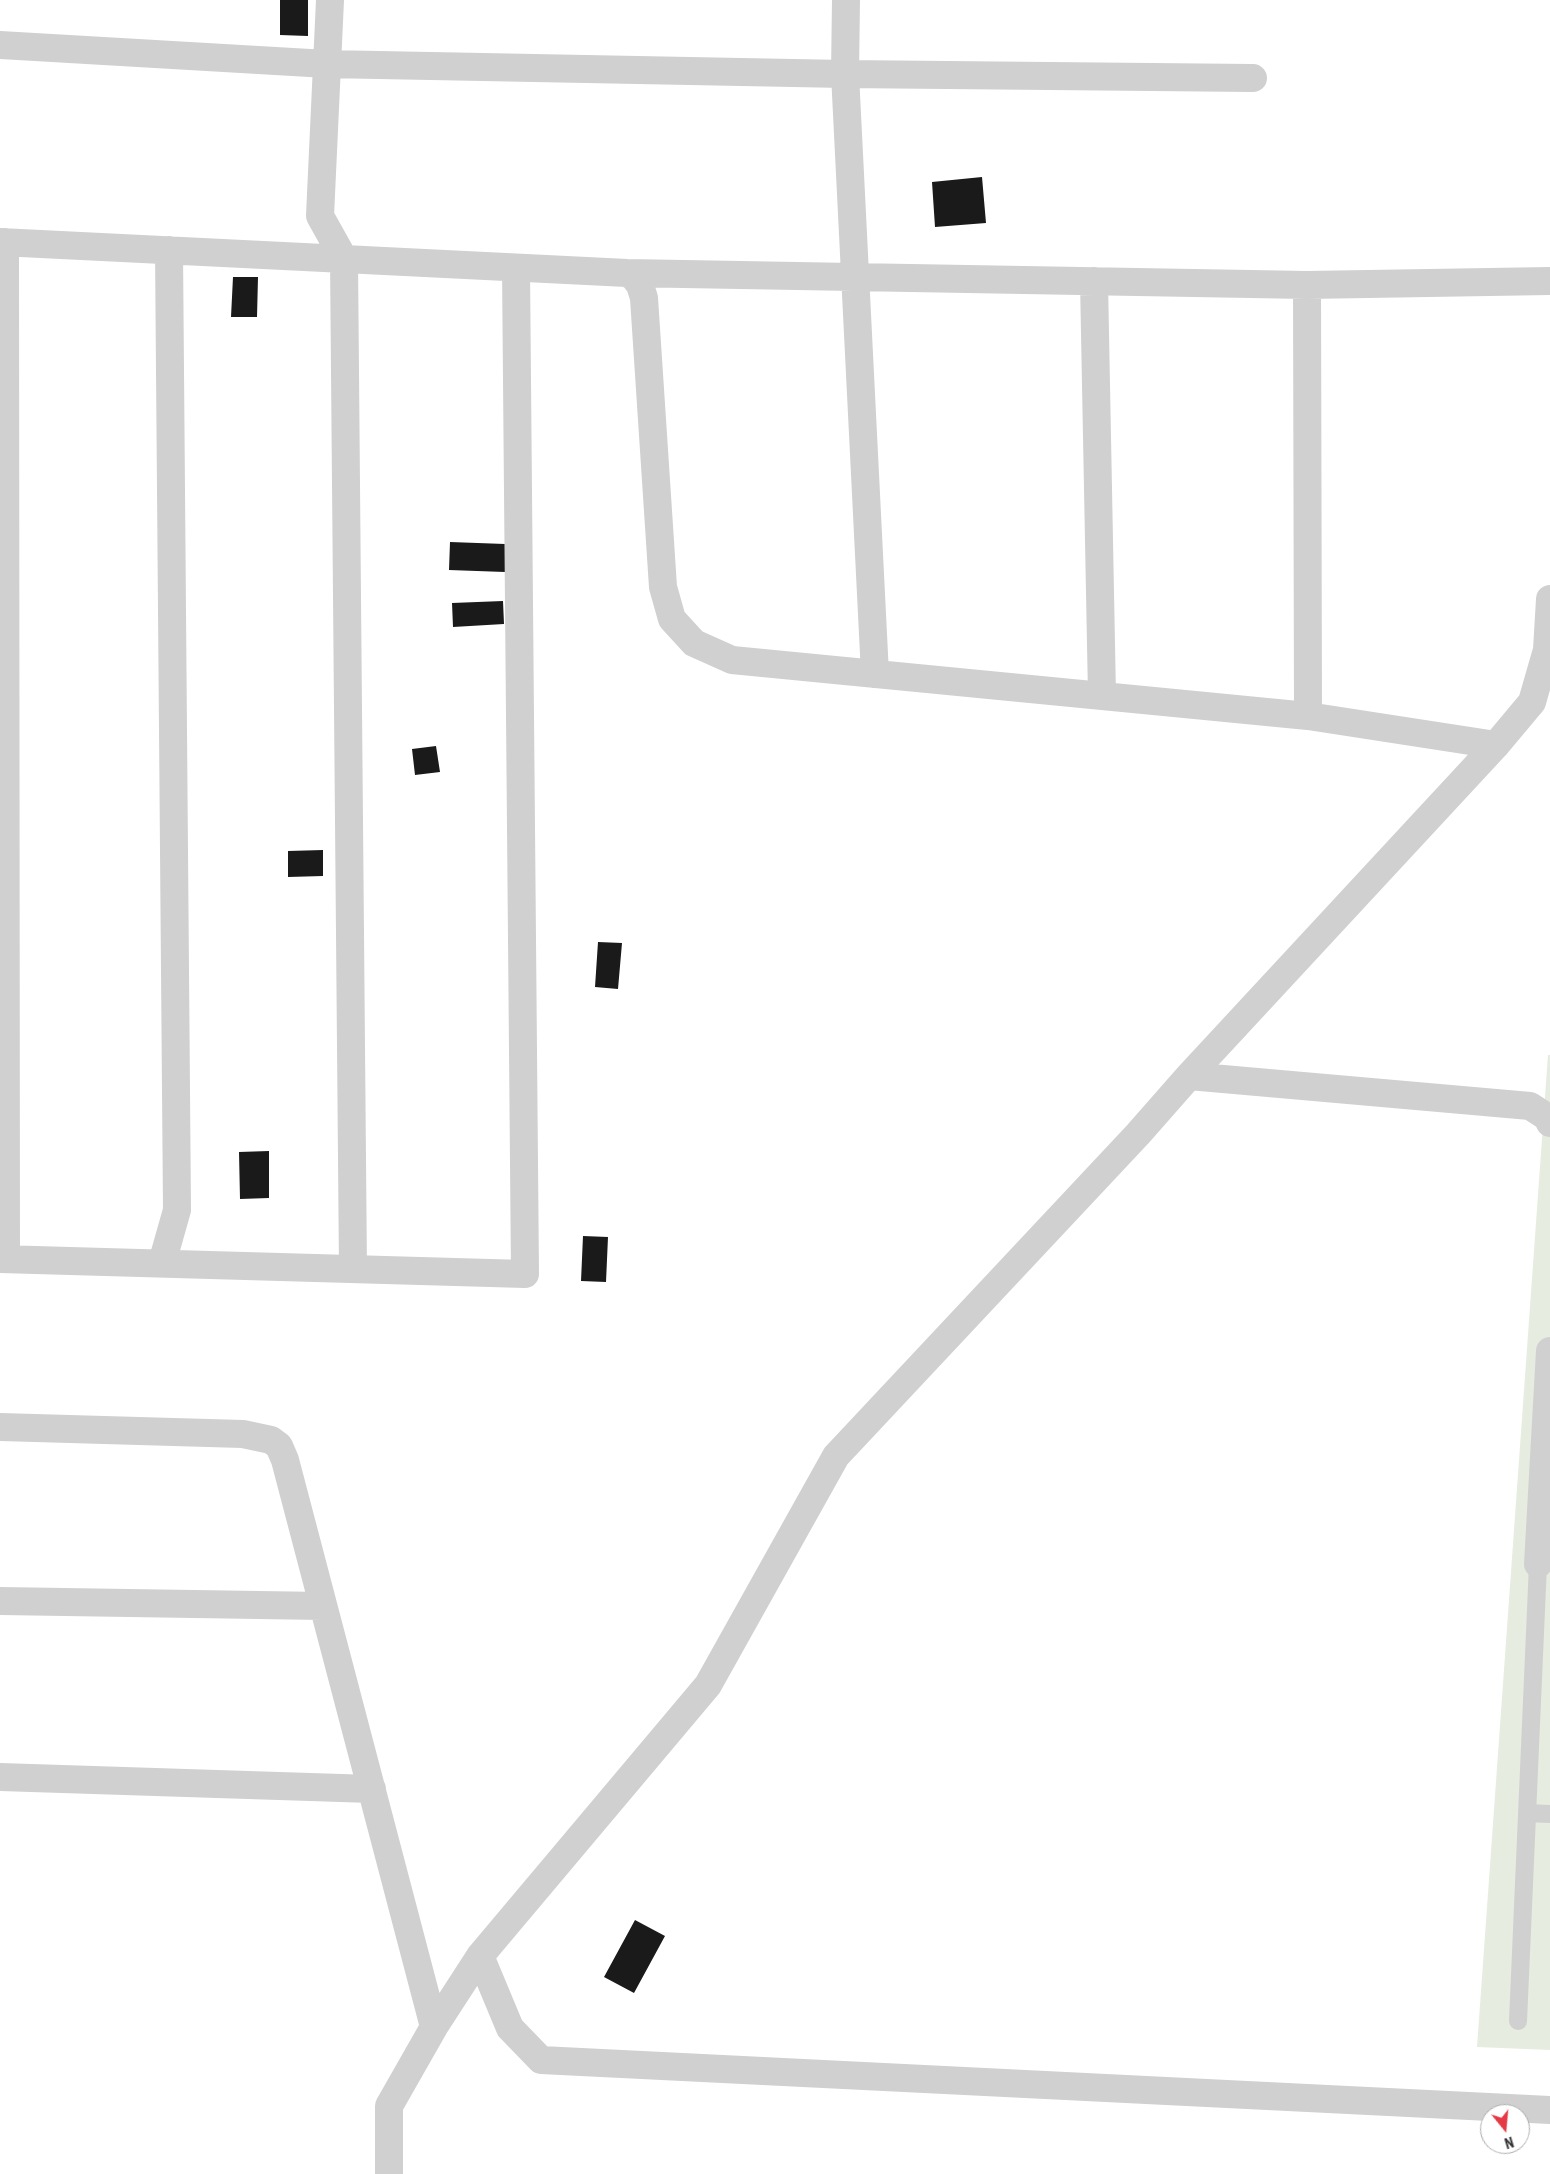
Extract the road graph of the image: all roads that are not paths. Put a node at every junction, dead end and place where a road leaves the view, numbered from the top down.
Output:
1 (330, 0) edge
2 (846, 0) edge
3 (0, 45) edge
4 (327, 64) junction
5 (846, 74) junction
6 (1253, 78) dead end
7 (3, 242) edge
8 (169, 250) junction
9 (344, 259) junction
10 (516, 268) junction
11 (627, 273) junction
12 (856, 277) junction
13 (1094, 281) junction
14 (1550, 282) edge
15 (1306, 285) junction
16 (1550, 599) edge
17 (875, 674) junction
18 (1102, 696) junction
19 (1308, 716) junction
20 (1496, 745) junction
21 (1189, 1076) junction
22 (1549, 1119) edge
23 (3, 1259) edge
24 (162, 1263) junction
25 (353, 1269) junction
26 (1550, 1351) edge
27 (0, 1427) edge
28 (1538, 1564) joint
29 (0, 1601) edge
30 (323, 1606) junction
31 (0, 1777) edge
32 (372, 1789) junction
33 (1528, 1813) junction
34 (1550, 1814) edge
35 (480, 1956) junction
36 (1518, 2021) dead end
37 (434, 2027) junction
38 (1550, 2110) edge
39 (389, 2174) edge

1 - 4 street
2 - 5 street
3 - 4 street
4 - 5 street
4 - 9 street
5 - 6 street
5 - 12 street
7 - 8 street
7 - 23 street
8 - 9 street
8 - 24 street
9 - 10 street
9 - 25 street
10 - 11 street
10 - 25 street
11 - 12 street
11 - 17 street
12 - 13 street
12 - 17 street
13 - 15 street
13 - 18 street
14 - 15 street
15 - 19 street
16 - 20 street
17 - 18 street
18 - 19 street
19 - 20 street
20 - 21 street
21 - 22 street
21 - 35 street
23 - 24 street
24 - 25 street
26 - 28 street
27 - 30 street
28 - 33 lane
29 - 30 street
30 - 32 street
31 - 32 street
32 - 37 street
33 - 34 lane
33 - 36 lane
35 - 37 street
35 - 38 street
37 - 39 street

